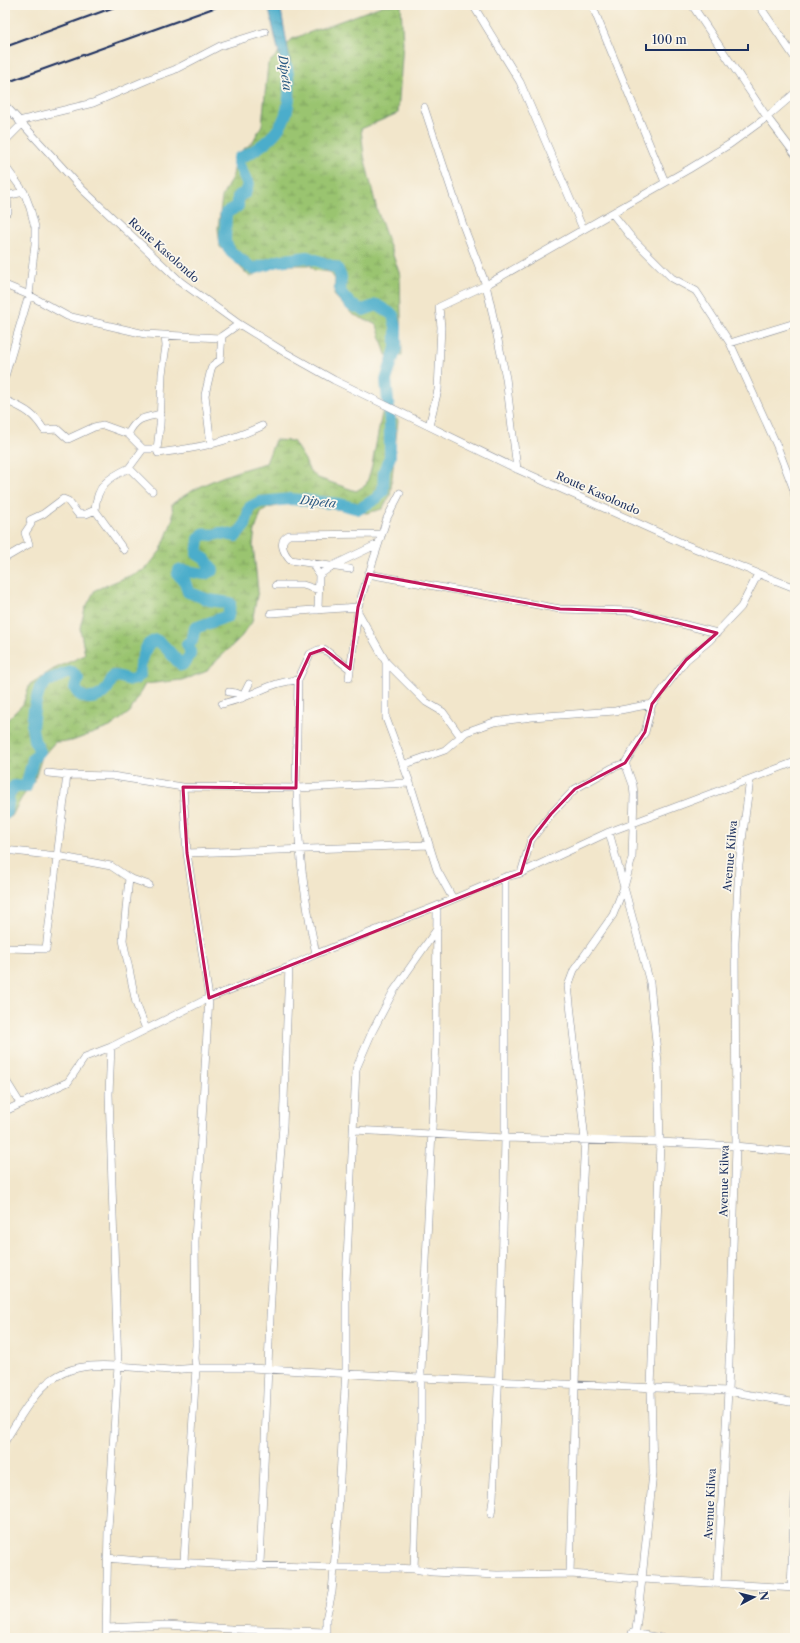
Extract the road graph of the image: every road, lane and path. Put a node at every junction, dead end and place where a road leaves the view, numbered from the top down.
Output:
1 (473, 5) edge
2 (592, 5) edge
3 (692, 5) edge
4 (759, 5) edge
5 (265, 32) dead end
6 (795, 58) edge
7 (795, 93) edge
8 (5, 105) edge
9 (424, 107) dead end
10 (767, 117) junction
11 (20, 123) junction
12 (5, 141) edge
13 (795, 154) edge
14 (5, 166) edge
15 (665, 182) junction
16 (24, 192) junction
17 (6, 196) edge
18 (5, 213) edge
19 (612, 213) junction
20 (583, 229) junction
21 (5, 285) edge
22 (486, 285) junction
23 (28, 295) junction
24 (795, 323) edge
25 (239, 324) junction
26 (165, 336) junction
27 (222, 336) junction
28 (730, 343) junction
29 (5, 376) edge
30 (5, 400) edge
31 (160, 414) junction
32 (262, 426) dead end
33 (429, 426) junction
34 (128, 434) junction
35 (212, 445) junction
36 (143, 449) junction
37 (157, 449) junction
38 (129, 468) junction
39 (517, 469) junction
40 (152, 491) dead end
41 (400, 493) dead end
42 (795, 497) edge
43 (95, 510) junction
44 (382, 534) junction
45 (378, 544) junction
46 (124, 550) dead end
47 (5, 558) edge
48 (312, 564) junction
49 (332, 566) junction
50 (350, 568) dead end
51 (368, 574) junction
52 (758, 574) junction
53 (319, 575) junction
54 (276, 585) dead end
55 (795, 588) edge
56 (318, 590) junction
57 (318, 610) junction
58 (358, 610) junction
59 (271, 613) dead end
60 (717, 633) junction
61 (386, 662) junction
62 (350, 669) junction
63 (349, 678) dead end
64 (298, 680) junction
65 (249, 684) dead end
66 (229, 692) dead end
67 (243, 697) junction
68 (222, 704) dead end
69 (652, 704) junction
70 (461, 737) junction
71 (795, 762) edge
72 (625, 763) junction
73 (403, 765) junction
74 (48, 773) dead end
75 (67, 776) junction
76 (750, 779) junction
77 (410, 784) junction
78 (183, 787) junction
79 (296, 788) junction
80 (634, 823) junction
81 (609, 832) junction
82 (429, 845) junction
83 (5, 850) edge
84 (299, 850) junction
85 (187, 854) junction
86 (56, 856) junction
87 (521, 873) junction
88 (504, 877) junction
89 (129, 878) junction
90 (149, 885) dead end
91 (624, 888) junction
92 (453, 899) junction
93 (438, 906) junction
94 (437, 929) junction
95 (5, 948) edge
96 (316, 954) junction
97 (289, 967) junction
98 (209, 998) junction
99 (146, 1029) junction
100 (111, 1047) junction
101 (5, 1079) edge
102 (20, 1103) junction
103 (5, 1111) edge
104 (354, 1130) junction
105 (433, 1134) junction
106 (505, 1138) junction
107 (585, 1140) junction
108 (660, 1142) junction
109 (736, 1146) junction
110 (795, 1152) edge
111 (118, 1366) junction
112 (196, 1368) junction
113 (268, 1369) junction
114 (345, 1374) junction
115 (420, 1378) junction
116 (498, 1380) junction
117 (576, 1385) junction
118 (651, 1388) junction
119 (728, 1392) junction
120 (795, 1401) edge
121 (5, 1441) edge
122 (795, 1496) edge
123 (491, 1514) dead end
124 (107, 1558) junction
125 (184, 1561) junction
126 (260, 1564) junction
127 (334, 1568) junction
128 (414, 1569) junction
129 (570, 1574) junction
130 (642, 1579) junction
131 (717, 1584) junction
132 (793, 1588) edge
133 (107, 1628) junction
134 (326, 1635) edge
135 (634, 1635) edge
136 (106, 1638) edge
137 (661, 1638) edge

1 - 20 street
2 - 15 street
3 - 10 street
4 - 6 street
5 - 11 street
7 - 10 street
8 - 11 street, Route Kasolondo
9 - 22 street
10 - 13 street
10 - 15 street
11 - 12 street
11 - 25 street, Route Kasolondo
14 - 16 street
15 - 19 street
16 - 17 street
16 - 23 street
17 - 18 street
19 - 20 street
19 - 28 street
20 - 22 street
21 - 23 street
22 - 33 street
22 - 39 street
23 - 26 street
23 - 29 street
24 - 28 street
25 - 27 street
25 - 33 street, Route Kasolondo
26 - 27 street
26 - 31 street
27 - 35 street
28 - 42 street
30 - 34 street
31 - 34 street
31 - 37 street
32 - 35 street
33 - 39 street, Route Kasolondo
34 - 36 street
35 - 37 street
36 - 37 street
36 - 38 street
38 - 40 street
38 - 43 street
39 - 52 street, Route Kasolondo
41 - 44 street
43 - 46 street
43 - 47 street
44 - 45 street
44 - 48 street
45 - 49 street
45 - 51 street
48 - 49 street
48 - 53 street
49 - 50 street
49 - 53 street
51 - 58 street
51 - 60 street
52 - 55 street, Route Kasolondo
52 - 60 street
53 - 56 street
54 - 56 street
56 - 57 street
57 - 58 street
57 - 59 street
58 - 61 street
58 - 62 street
60 - 69 street
61 - 70 street
61 - 73 street
62 - 63 street
62 - 64 street
64 - 67 street
64 - 79 street
65 - 67 street
66 - 67 street
67 - 68 street
69 - 70 street
69 - 72 street
70 - 73 street
71 - 76 street
72 - 80 street
72 - 87 street
73 - 77 street
74 - 75 street
75 - 78 street
75 - 86 street
76 - 80 street
76 - 109 street, Avenue Kilwa
77 - 79 street
77 - 82 street
78 - 79 street
78 - 85 street
79 - 84 street
80 - 81 street
80 - 91 street
81 - 87 street
81 - 91 street
82 - 84 street
82 - 92 street
83 - 86 street
84 - 85 street
84 - 96 street
85 - 98 street
86 - 89 street
86 - 95 street
87 - 88 street
88 - 92 street
88 - 106 street
89 - 90 street
89 - 99 street
91 - 107 street
91 - 108 street
92 - 93 street
93 - 94 street
93 - 96 street
94 - 104 street
94 - 105 street
96 - 97 street
97 - 98 street
97 - 113 street
98 - 99 street
98 - 112 street
99 - 100 street
100 - 102 street
100 - 111 street
101 - 102 street
102 - 103 street
104 - 105 street
104 - 114 street
105 - 106 street
105 - 115 street
106 - 107 street
106 - 116 street
107 - 108 street
107 - 117 street
108 - 109 street
108 - 118 street
109 - 110 street
109 - 119 street, Avenue Kilwa
111 - 112 street
111 - 121 street
111 - 124 street
112 - 113 street
112 - 125 street
113 - 114 street
113 - 126 street
114 - 115 street
114 - 127 street
115 - 116 street
115 - 128 street
116 - 117 street
116 - 123 street
117 - 118 street
117 - 129 street
118 - 119 street
118 - 130 street
119 - 120 street
119 - 131 street, Avenue Kilwa
122 - 132 street
124 - 125 street
124 - 133 street
125 - 126 street
126 - 127 street
127 - 128 street
127 - 134 street
128 - 129 street
129 - 130 street
130 - 131 street
130 - 135 street
131 - 132 street
133 - 134 street
133 - 136 street
135 - 137 street

